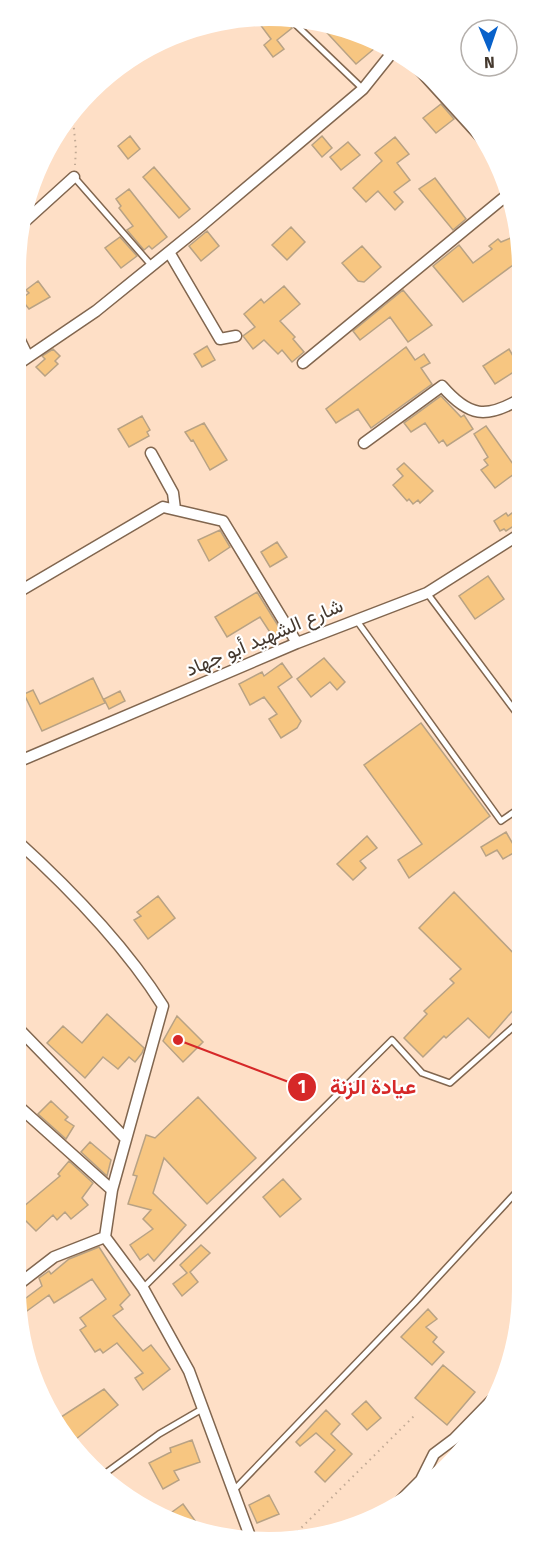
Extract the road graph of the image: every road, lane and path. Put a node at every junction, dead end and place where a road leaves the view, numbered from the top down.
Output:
1 (299, 28) edge
2 (388, 57) edge
3 (363, 88) junction
4 (73, 124) edge
5 (74, 177) junction
6 (501, 200) edge
7 (31, 216) edge
8 (169, 252) junction
9 (152, 266) junction
10 (236, 336) dead end
11 (26, 353) edge
12 (28, 357) joint
13 (303, 363) dead end
14 (512, 404) edge
15 (364, 443) dead end
16 (151, 453) dead end
17 (175, 509) junction
18 (512, 539) edge
19 (26, 588) edge
20 (427, 593) junction
21 (355, 619) junction
22 (297, 643) junction
23 (512, 707) edge
24 (26, 758) edge
25 (512, 813) edge
26 (26, 849) edge
27 (512, 1028) edge
28 (26, 1036) edge
29 (26, 1113) edge
30 (126, 1139) junction
31 (112, 1190) junction
32 (512, 1197) edge
33 (105, 1237) junction
34 (26, 1279) edge
35 (143, 1288) junction
36 (204, 1408) junction
37 (415, 1415) dead end
38 (474, 1418) edge
39 (108, 1471) edge
40 (424, 1475) edge
41 (233, 1491) junction
42 (300, 1529) edge
43 (248, 1530) edge

1 - 3 lane
2 - 3 street
3 - 8 street
4 - 5 path
5 - 7 street
5 - 9 lane
6 - 13 street
8 - 9 street
8 - 10 street
9 - 12 street
11 - 12 street
14 - 15 street
16 - 17 street
17 - 19 street
17 - 22 street
18 - 20 street, شارع الشهيد أبو جهاد
20 - 21 street, شارع الشهيد أبو جهاد
20 - 23 lane
21 - 22 street, شارع الشهيد أبو جهاد
21 - 25 lane
22 - 24 street, شارع الشهيد أبو جهاد
26 - 30 street
27 - 35 lane
28 - 30 street
29 - 31 street
30 - 31 street
31 - 33 street
32 - 41 lane
33 - 34 street
33 - 35 street
35 - 36 street
36 - 39 lane
36 - 41 street
37 - 42 path
38 - 40 street
41 - 43 street

